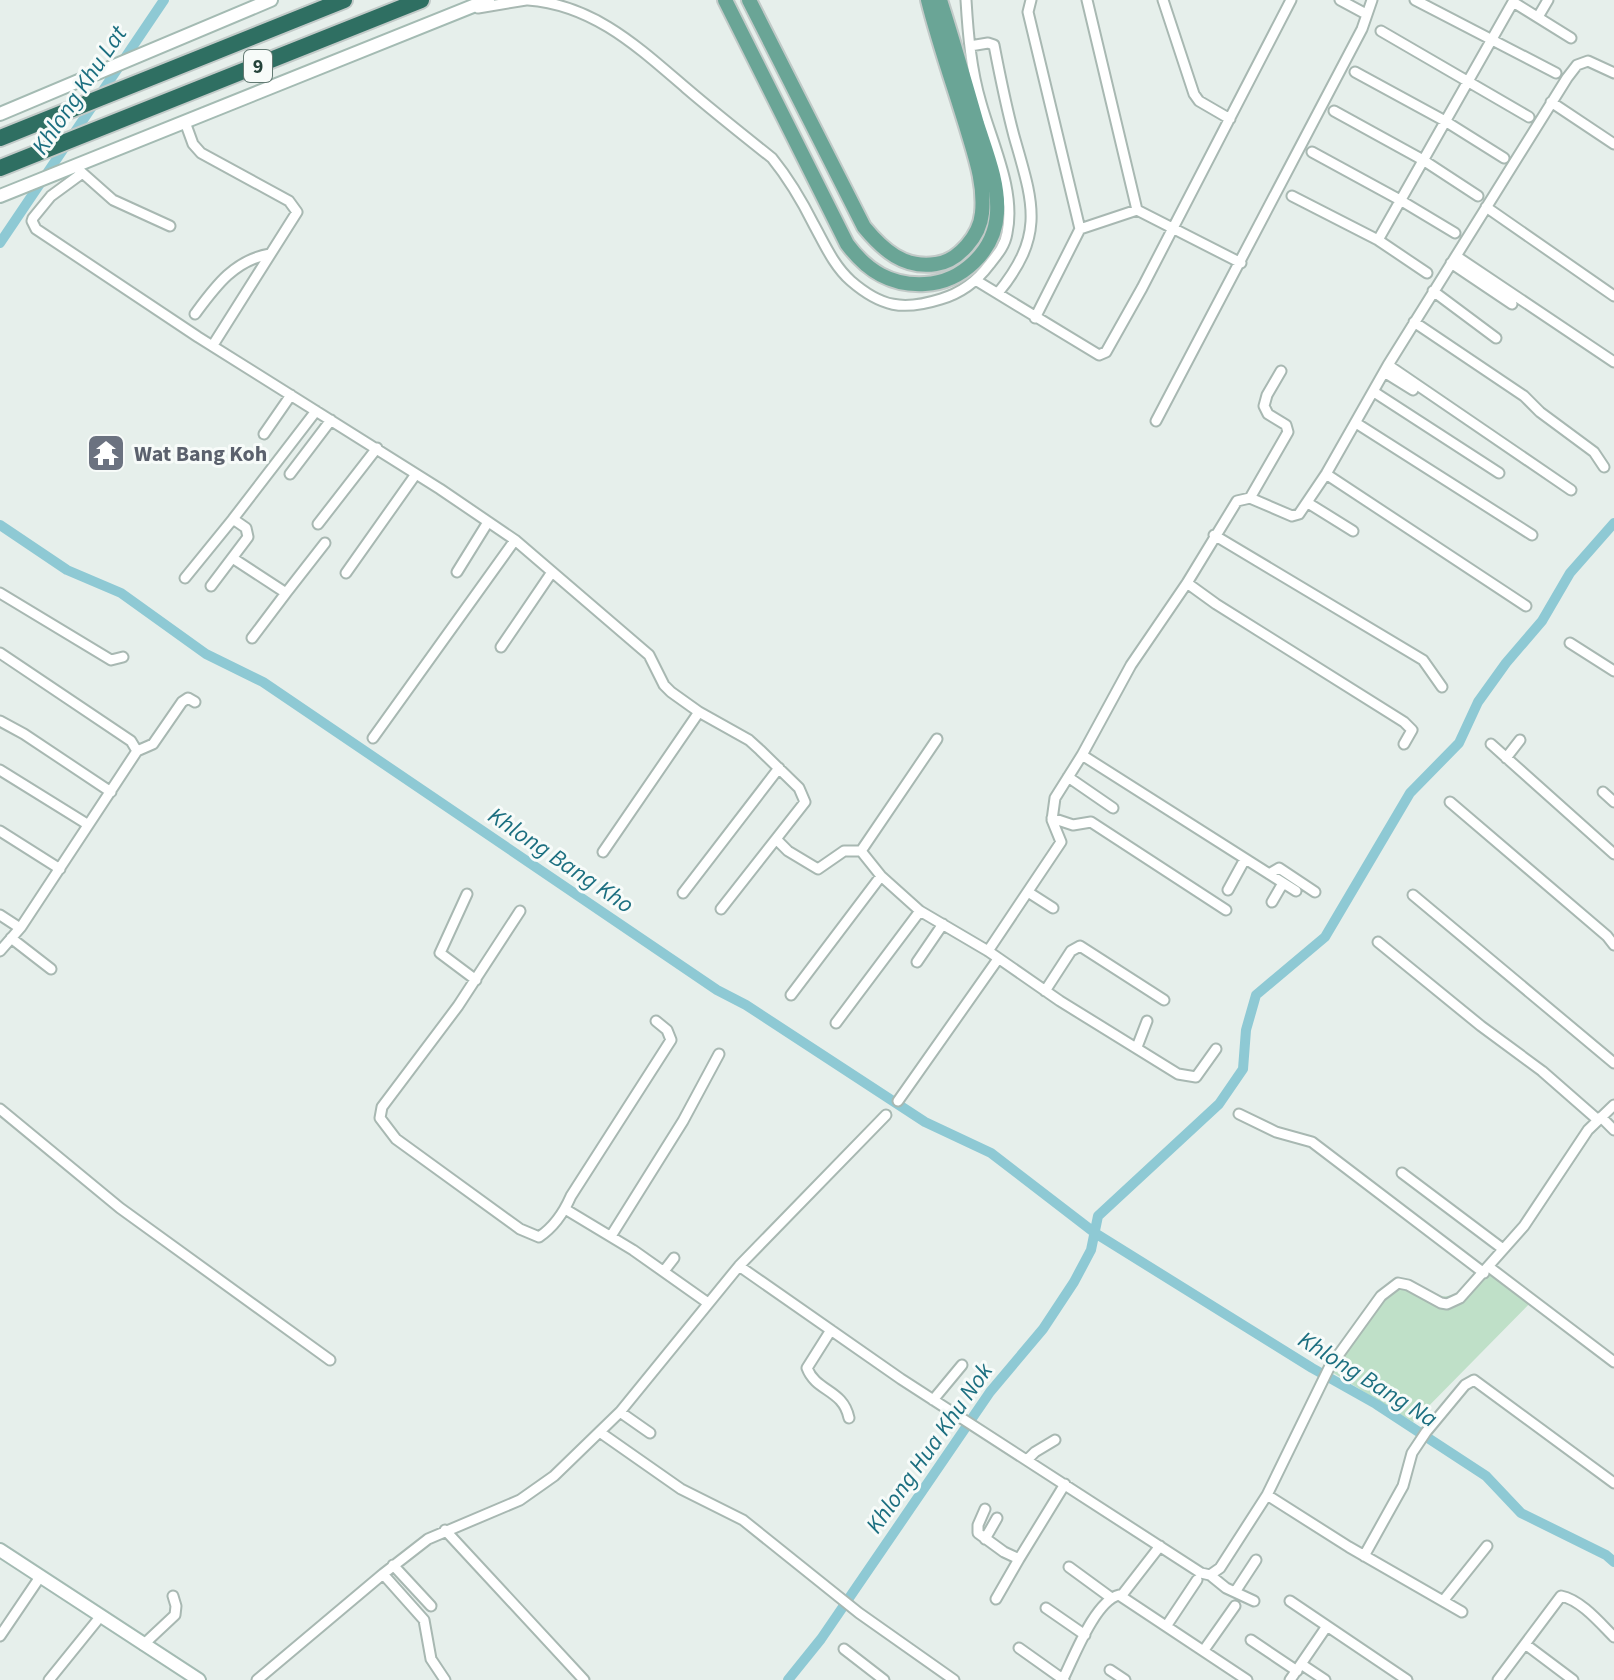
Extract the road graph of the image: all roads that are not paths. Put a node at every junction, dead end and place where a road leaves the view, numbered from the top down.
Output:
1 (271, 0) edge
2 (344, 0) edge
3 (421, 0) edge
4 (488, 0) edge
5 (527, 0) edge
6 (725, 0) edge
7 (749, 0) edge
8 (928, 0) edge
9 (940, 0) edge
10 (966, 0) edge
11 (1031, 0) edge
12 (1087, 0) edge
13 (1163, 0) edge
14 (1291, 0) edge
15 (1340, 0) edge
16 (1372, 0) edge
17 (1415, 0) edge
18 (1548, 0) edge
19 (1512, 1) edge
20 (463, 10) junction
21 (1366, 14) junction
22 (1538, 17) junction
23 (1381, 31) dead end
24 (1571, 38) dead end
25 (1491, 40) junction
26 (970, 46) junction
27 (1612, 69) edge
28 (1355, 72) dead end
29 (1556, 73) dead end
30 (1468, 81) junction
31 (1551, 102) junction
32 (1334, 111) dead end
33 (0, 114) edge
34 (1529, 117) dead end
35 (1230, 119) junction
36 (1445, 121) junction
37 (185, 122) junction
38 (0, 138) edge
39 (1614, 144) edge
40 (1312, 152) dead end
41 (1504, 158) dead end
42 (1423, 160) junction
43 (0, 168) edge
44 (74, 170) junction
45 (0, 196) edge
46 (1292, 196) dead end
47 (1478, 196) dead end
48 (1400, 200) junction
49 (1486, 207) junction
50 (1137, 210) junction
51 (170, 226) dead end
52 (1080, 229) junction
53 (1172, 230) junction
54 (1455, 233) dead end
55 (1378, 240) junction
56 (270, 254) junction
57 (1454, 259) junction
58 (1241, 263) junction
59 (1427, 273) dead end
60 (977, 281) junction
61 (1433, 291) junction
62 (1612, 291) edge
63 (998, 293) junction
64 (1512, 304) dead end
65 (195, 314) dead end
66 (1035, 318) junction
67 (1414, 322) junction
68 (1496, 338) dead end
69 (213, 345) junction
70 (1614, 362) edge
71 (1386, 368) junction
72 (1281, 371) dead end
73 (1374, 392) junction
74 (291, 395) junction
75 (316, 411) junction
76 (331, 420) junction
77 (1156, 421) dead end
78 (1356, 423) junction
79 (264, 434) dead end
80 (1492, 443) dead end
81 (377, 448) junction
82 (1604, 467) dead end
83 (1499, 473) dead end
84 (290, 474) dead end
85 (416, 474) junction
86 (1326, 474) junction
87 (1571, 490) dead end
88 (1250, 498) junction
89 (1308, 503) junction
90 (233, 519) junction
91 (488, 522) junction
92 (318, 524) dead end
93 (1353, 531) dead end
94 (1214, 535) junction
95 (1532, 535) dead end
96 (515, 540) junction
97 (325, 543) dead end
98 (234, 559) junction
99 (457, 572) dead end
100 (552, 572) junction
101 (346, 573) dead end
102 (185, 578) dead end
103 (1187, 583) junction
104 (211, 586) dead end
105 (0, 593) edge
106 (286, 593) junction
107 (1526, 606) dead end
108 (252, 638) dead end
109 (1570, 643) dead end
110 (501, 647) dead end
111 (0, 653) edge
112 (123, 657) dead end
113 (1614, 671) edge
114 (1442, 687) dead end
115 (195, 702) dead end
116 (699, 712) junction
117 (0, 721) edge
118 (373, 738) dead end
119 (937, 739) dead end
120 (1520, 740) dead end
121 (1404, 744) dead end
122 (1491, 744) dead end
123 (137, 751) junction
124 (1082, 755) junction
125 (1506, 758) junction
126 (779, 768) junction
127 (0, 770) edge
128 (1068, 777) junction
129 (111, 792) junction
130 (1603, 792) dead end
131 (1450, 802) dead end
132 (1614, 802) edge
133 (1113, 808) dead end
134 (1052, 818) junction
135 (87, 824) junction
136 (0, 831) edge
137 (776, 839) junction
138 (861, 851) junction
139 (603, 852) dead end
140 (1614, 854) edge
141 (1245, 859) junction
142 (60, 869) junction
143 (1269, 874) junction
144 (881, 876) junction
145 (1283, 883) junction
146 (1228, 890) dead end
147 (1296, 891) dead end
148 (1028, 892) junction
149 (1315, 892) dead end
150 (683, 893) dead end
151 (467, 894) dead end
152 (1413, 895) dead end
153 (1272, 902) dead end
154 (1053, 908) dead end
155 (721, 909) dead end
156 (1226, 910) dead end
157 (520, 911) dead end
158 (920, 911) junction
159 (0, 915) edge
160 (943, 924) junction
161 (20, 928) junction
162 (11, 938) junction
163 (1378, 942) dead end
164 (1614, 945) edge
165 (0, 951) edge
166 (988, 951) junction
167 (998, 959) junction
168 (917, 962) dead end
169 (51, 969) dead end
170 (476, 980) junction
171 (1045, 991) junction
172 (791, 995) dead end
173 (1164, 1000) dead end
174 (656, 1021) dead end
175 (1147, 1021) dead end
176 (836, 1023) dead end
177 (1137, 1047) junction
178 (1216, 1049) dead end
179 (719, 1054) dead end
180 (1614, 1063) edge
181 (898, 1101) dead end
182 (1614, 1105) edge
183 (0, 1109) edge
184 (1239, 1114) dead end
185 (886, 1115) dead end
186 (1599, 1118) junction
187 (1614, 1130) edge
188 (1402, 1173) dead end
189 (565, 1209) junction
190 (611, 1236) junction
191 (1503, 1249) junction
192 (674, 1258) dead end
193 (739, 1266) junction
194 (1486, 1270) junction
195 (664, 1271) junction
196 (708, 1303) junction
197 (831, 1330) junction
198 (330, 1360) dead end
199 (1614, 1362) edge
200 (962, 1365) dead end
201 (933, 1400) junction
202 (620, 1412) junction
203 (849, 1418) dead end
204 (601, 1433) junction
205 (650, 1433) dead end
206 (1055, 1440) dead end
207 (1027, 1460) junction
208 (1614, 1483) edge
209 (1065, 1484) junction
210 (1267, 1495) junction
211 (985, 1509) dead end
212 (997, 1518) dead end
213 (445, 1530) junction
214 (985, 1539) junction
215 (1160, 1546) junction
216 (1487, 1546) dead end
217 (0, 1550) edge
218 (1364, 1556) junction
219 (1019, 1559) junction
220 (1256, 1560) dead end
221 (393, 1565) junction
222 (1069, 1567) dead end
223 (383, 1574) junction
224 (1210, 1575) junction
225 (40, 1577) junction
226 (1197, 1580) dead end
227 (1235, 1592) junction
228 (1122, 1595) junction
229 (173, 1596) dead end
230 (1110, 1597) junction
231 (996, 1599) dead end
232 (1254, 1601) dead end
233 (1290, 1601) dead end
234 (1443, 1601) junction
235 (431, 1606) dead end
236 (1235, 1606) dead end
237 (1046, 1608) dead end
238 (1462, 1612) dead end
239 (100, 1617) junction
240 (1167, 1625) junction
241 (1327, 1626) junction
242 (1085, 1635) junction
243 (0, 1636) edge
244 (1614, 1637) edge
245 (1251, 1640) dead end
246 (1525, 1644) junction
247 (143, 1645) junction
248 (1019, 1648) dead end
249 (844, 1649) dead end
250 (1204, 1650) junction
251 (1110, 1670) dead end
252 (1296, 1672) edge
253 (193, 1679) edge
254 (49, 1680) edge
255 (257, 1680) edge
256 (445, 1680) edge
257 (584, 1680) edge
258 (884, 1680) edge
259 (954, 1680) edge
260 (1063, 1680) edge
261 (1125, 1680) edge
262 (1247, 1680) edge
263 (1325, 1680) edge
264 (1407, 1680) edge
265 (1498, 1680) edge
266 (1573, 1680) edge

1 - 33 main road
2 - 38 highway, 9
3 - 43 highway, 9
4 - 20 main road
5 - 20 street
5 - 60 street
6 - 9 main road
7 - 8 main road
10 - 26 street
11 - 52 street
12 - 50 street
13 - 35 street
14 - 35 street
15 - 21 street
16 - 21 street
17 - 25 street
18 - 22 street
19 - 22 street
19 - 25 street
20 - 37 main road
21 - 58 street
22 - 24 street
23 - 30 street
25 - 29 street
25 - 30 street
26 - 60 street
26 - 63 street
27 - 31 street
28 - 36 street
30 - 34 street
30 - 36 street
31 - 39 street
31 - 49 street
32 - 42 street
35 - 53 street
36 - 41 street
36 - 42 street
37 - 44 main road
37 - 56 street
40 - 48 street
42 - 47 street
42 - 48 street
44 - 45 main road
44 - 51 street
44 - 69 street
46 - 55 street
48 - 54 street
48 - 55 street
49 - 57 street
49 - 62 street
50 - 52 street
50 - 53 street
52 - 66 street
53 - 58 street
53 - 66 street
55 - 59 street
56 - 65 street
56 - 69 street
57 - 61 street
57 - 64 street
57 - 70 street
58 - 77 street
60 - 63 street
61 - 67 street
61 - 68 street
63 - 66 street
67 - 71 street
67 - 82 street
69 - 74 street
71 - 73 street
71 - 80 street
71 - 87 street
72 - 88 street
73 - 78 street
73 - 83 street
74 - 75 street
74 - 79 street
75 - 76 street
75 - 90 street
76 - 81 street
76 - 84 street
78 - 86 street
78 - 95 street
81 - 85 street
81 - 92 street
85 - 91 street
85 - 101 street
86 - 89 street
86 - 107 street
88 - 89 street
88 - 94 street
89 - 93 street
90 - 98 street
90 - 102 street
91 - 96 street
91 - 99 street
94 - 103 street
94 - 114 street
96 - 100 street
96 - 118 street
97 - 106 street
98 - 104 street
98 - 106 street
100 - 110 street
100 - 116 street
103 - 121 street
103 - 124 street
105 - 112 street
106 - 108 street
109 - 113 street
111 - 123 street
115 - 123 street
116 - 126 street
116 - 139 street
117 - 129 street
119 - 138 street
120 - 125 street
122 - 125 street
123 - 129 street
124 - 128 street
124 - 141 street
125 - 140 street
126 - 137 street
126 - 150 street
127 - 135 street
128 - 133 street
128 - 134 street
129 - 135 street
130 - 132 street
131 - 164 street
134 - 148 street
134 - 156 street
135 - 142 street
136 - 142 street
137 - 138 street
137 - 155 street
138 - 144 street
141 - 143 street
141 - 146 street
142 - 161 street
143 - 145 street
143 - 149 street
144 - 158 street
144 - 172 street
145 - 147 street
145 - 153 street
148 - 154 street
148 - 166 street
151 - 170 street
152 - 180 street
157 - 170 street
158 - 160 street
158 - 176 street
159 - 161 street
160 - 166 street
160 - 168 street
161 - 162 street
162 - 165 street
162 - 169 street
163 - 186 street
166 - 167 street
167 - 171 street
167 - 181 street
170 - 189 street
171 - 173 street
171 - 177 street
174 - 189 street
175 - 177 street
177 - 178 street
179 - 190 street
182 - 186 street
183 - 198 street
184 - 194 street
185 - 193 street
186 - 187 street
186 - 191 street
188 - 191 street
189 - 190 street
190 - 195 street
191 - 194 street
192 - 195 street
193 - 196 street
193 - 197 street
194 - 199 street
194 - 210 street
195 - 196 street
196 - 202 street
197 - 201 street
197 - 203 street
200 - 201 street
201 - 207 street
202 - 204 street
202 - 205 street
204 - 213 street
204 - 259 street
206 - 207 street
207 - 209 street
208 - 218 street
209 - 215 street
209 - 219 street
210 - 218 street
210 - 224 street
211 - 214 street
212 - 214 street
213 - 221 street
213 - 257 street
214 - 219 street
215 - 224 street
215 - 228 street
216 - 234 street
217 - 225 main road
218 - 234 street
219 - 231 street
220 - 227 street
221 - 223 street
221 - 235 street
222 - 230 street
223 - 255 street
223 - 256 street
224 - 227 street
225 - 239 main road
225 - 243 street
226 - 240 street
227 - 232 street
228 - 230 street
228 - 240 street
229 - 247 street
230 - 242 street
233 - 241 street
234 - 238 street
236 - 250 street
237 - 242 street
239 - 247 main road
239 - 254 street
240 - 250 street
241 - 252 street
241 - 264 street
242 - 260 street
244 - 246 street
245 - 252 street
246 - 265 street
246 - 266 street
247 - 253 main road
248 - 260 street
249 - 258 street
250 - 262 street
251 - 261 street
252 - 263 street

